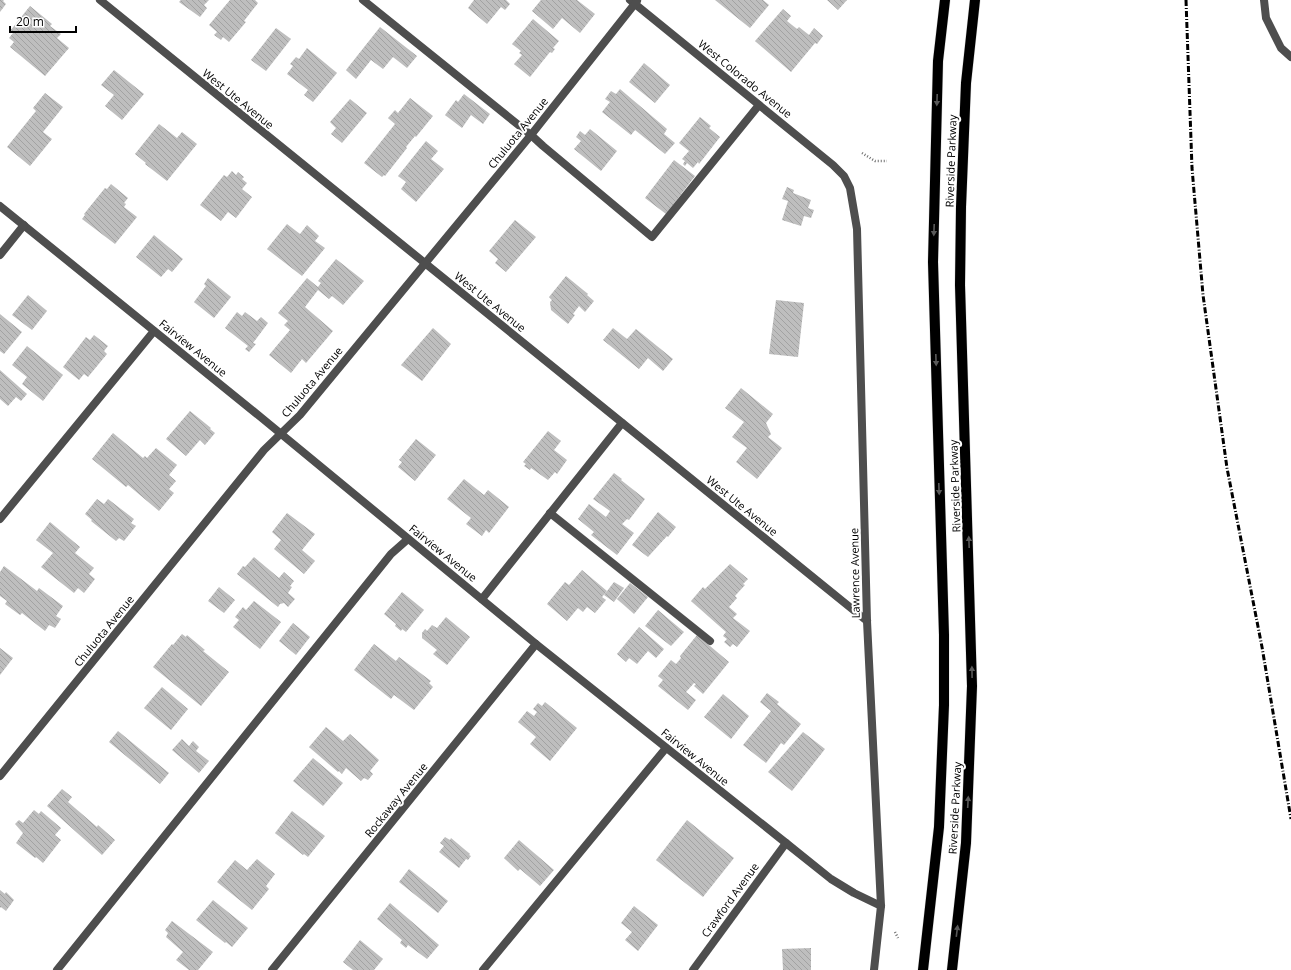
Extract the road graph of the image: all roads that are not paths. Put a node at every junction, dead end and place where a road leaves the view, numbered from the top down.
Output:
1 (100, 0) edge
2 (363, 0) edge
3 (939, 0) edge
4 (945, 0) edge
5 (975, 0) edge
6 (1264, 0) edge
7 (634, 1) edge
8 (1291, 57) edge
9 (938, 61) junction
10 (759, 105) junction
11 (531, 135) junction
12 (844, 176) joint
13 (0, 206) edge
14 (24, 225) junction
15 (0, 255) edge
16 (425, 263) junction
17 (154, 331) junction
18 (622, 423) junction
19 (281, 434) junction
20 (550, 513) junction
21 (0, 519) edge
22 (408, 539) junction
23 (482, 599) junction
24 (867, 621) junction
25 (710, 641) dead end
26 (536, 644) junction
27 (666, 748) junction
28 (0, 776) edge
29 (786, 843) junction
30 (881, 906) junction
31 (57, 970) edge
32 (272, 970) edge
33 (484, 970) edge
34 (693, 970) edge
35 (874, 970) edge
36 (923, 970) edge
37 (952, 970) edge

1 - 16 street, West Ute Avenue
2 - 11 street
3 - 9 main road
4 - 9 main road, Riverside Parkway
37 -> 5 main road, Riverside Parkway
6 - 8 street
7 - 10 street, West Colorado Avenue
7 - 11 street, Chuluota Avenue
9 -> 36 main road, Riverside Parkway
10 - 11 street
10 - 12 street, West Colorado Avenue
11 - 16 street, Chuluota Avenue
12 - 24 street, Lawrence Avenue
13 - 14 street, Fairview Avenue
14 - 15 street
14 - 17 street, Fairview Avenue
16 - 18 street, West Ute Avenue
16 - 19 street, Chuluota Avenue
17 - 19 street, Fairview Avenue
17 - 21 street
18 - 20 street
18 - 24 street, West Ute Avenue
19 - 22 street, Fairview Avenue
19 - 28 street, Chuluota Avenue
20 - 23 street
20 - 25 street
22 - 23 street, Fairview Avenue
22 - 31 street
23 - 26 street, Fairview Avenue
24 - 30 street, Lawrence Avenue
26 - 27 street, Fairview Avenue
26 - 32 street, Rockaway Avenue
27 - 29 street, Fairview Avenue
27 - 33 street
29 - 30 street, Fairview Avenue
29 - 34 street, Crawford Avenue
30 - 35 street, Lawrence Avenue

